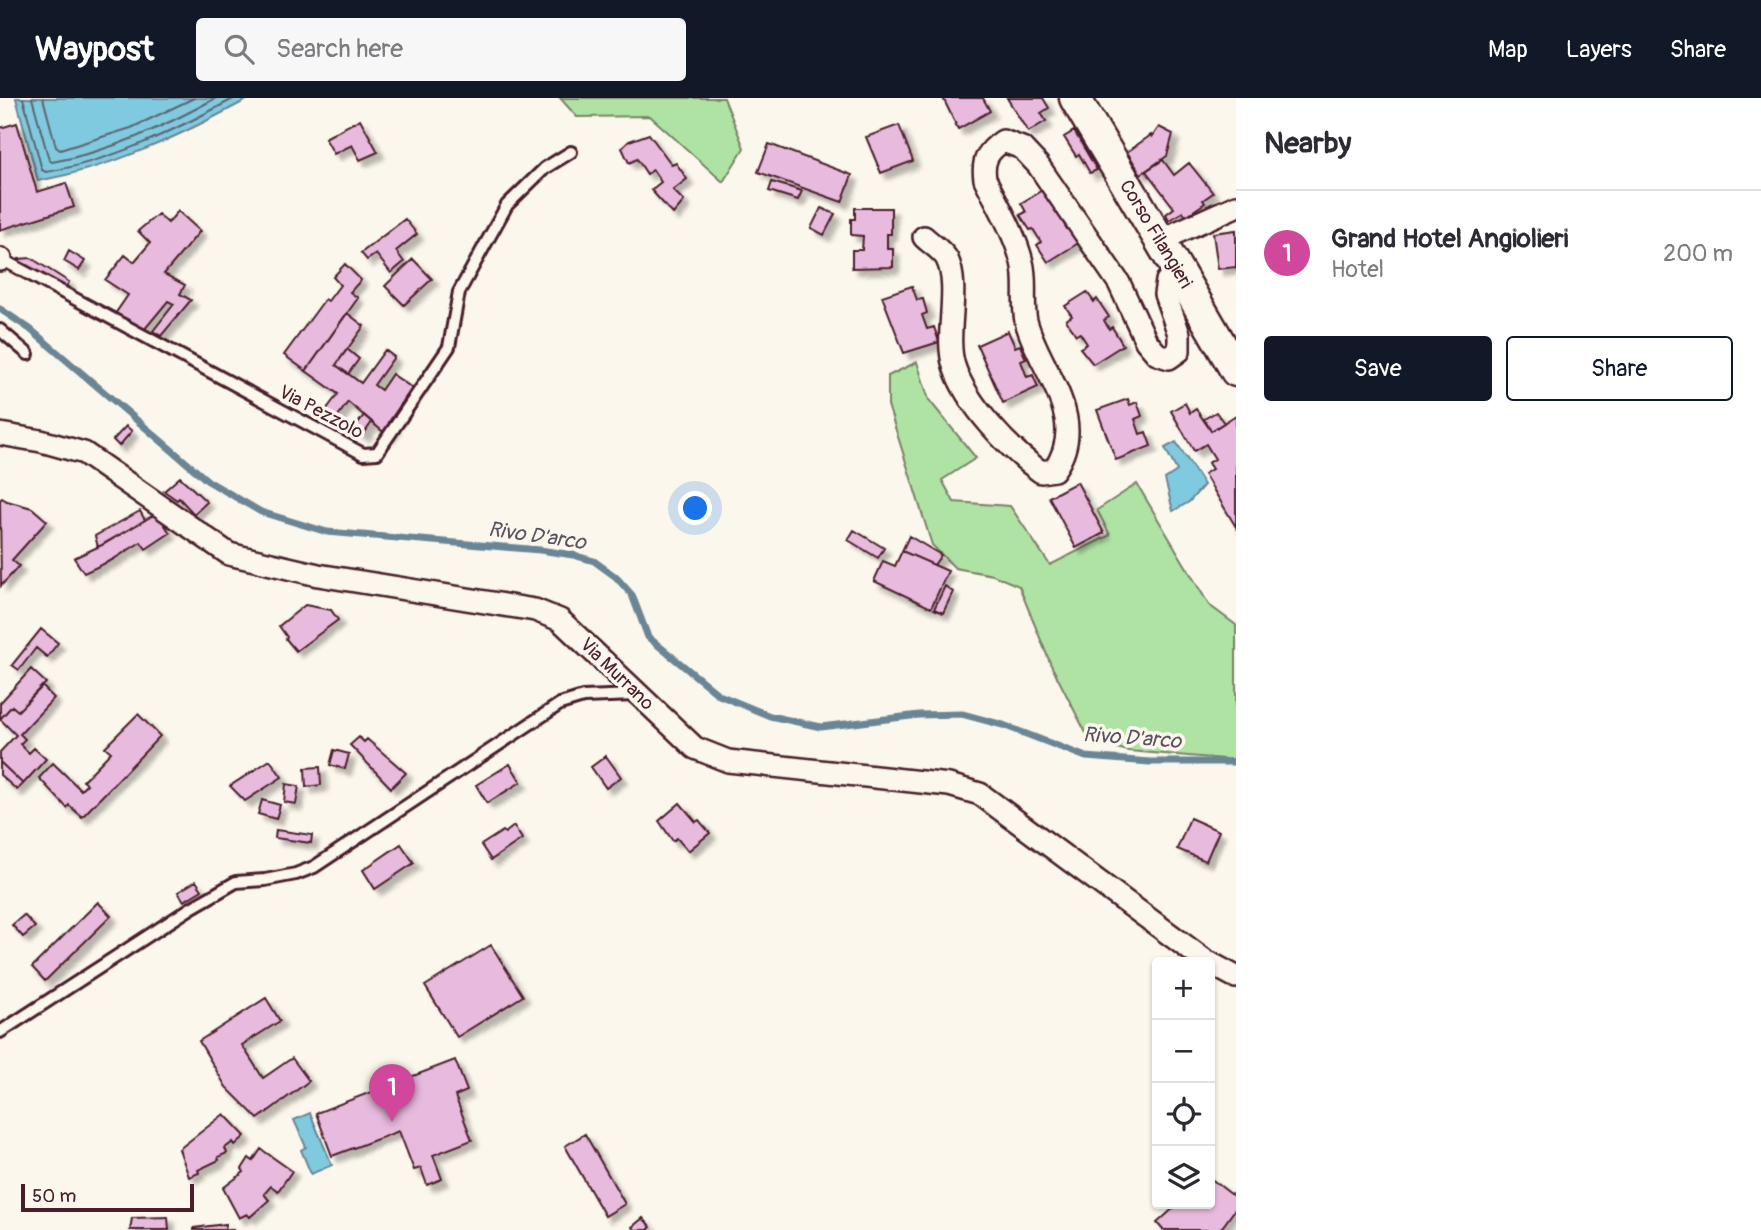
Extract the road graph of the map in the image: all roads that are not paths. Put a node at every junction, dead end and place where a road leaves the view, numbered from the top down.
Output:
1 (1075, 98) edge
2 (570, 152) dead end
3 (1236, 206) edge
4 (924, 237) dead end
5 (1160, 243) junction
6 (0, 259) edge
7 (1181, 274) junction
8 (0, 330) edge
9 (28, 354) dead end
10 (1236, 371) edge
11 (0, 433) edge
12 (639, 695) junction
13 (1201, 957) edge
14 (1215, 966) edge
15 (1236, 977) edge
16 (0, 1032) edge

1 - 5 street, Corso Filangieri
2 - 6 lane, Via Pezzolo
3 - 5 street
4 - 7 street
5 - 7 street, Corso Filangieri
7 - 10 street, Corso Filangieri
8 - 9 lane
11 - 12 street, Via Murrano
12 - 13 street, Via Murrano
12 - 16 lane
14 - 15 street, Via Murrano

